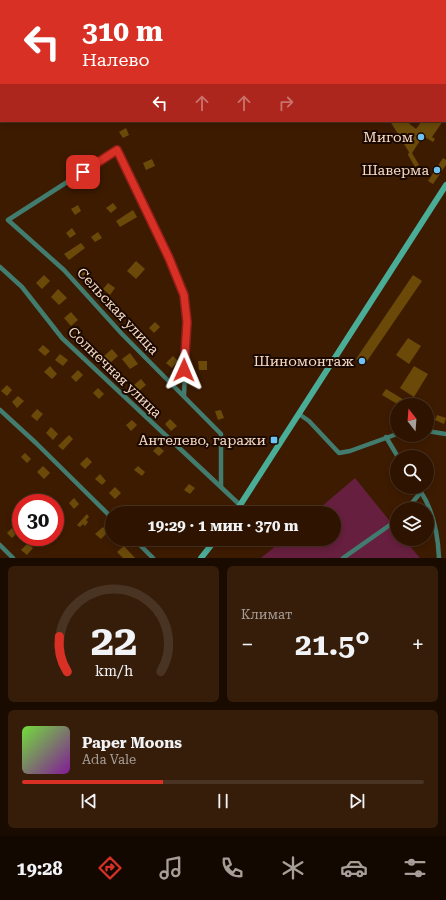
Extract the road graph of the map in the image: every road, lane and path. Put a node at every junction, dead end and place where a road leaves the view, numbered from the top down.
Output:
1 (446, 185) edge
2 (0, 267) edge
3 (184, 396) junction
4 (0, 410) edge
5 (299, 414) junction
6 (434, 432) edge
7 (446, 434) edge
8 (390, 436) edge
9 (386, 437) junction
10 (394, 450) edge
11 (221, 488) junction
12 (418, 494) edge
13 (421, 494) edge
14 (412, 502) edge
15 (240, 505) joint
16 (105, 511) edge
17 (390, 525) edge
18 (0, 545) edge
19 (141, 546) edge
20 (210, 546) edge
21 (13, 558) edge
22 (152, 558) edge
23 (201, 558) edge
24 (344, 558) edge
25 (439, 558) edge

1 - 5 main road
2 - 11 street, Солнечная улица
3 - 3 street, Сельская улица
3 - 11 street, Сельская улица
4 - 16 street
5 - 9 street
5 - 15 main road
6 - 7 street
8 - 9 street
9 - 10 street
11 - 15 street, Солнечная улица
12 - 14 street
13 - 25 street
17 - 24 street
18 - 21 street
19 - 22 street
20 - 23 main road

